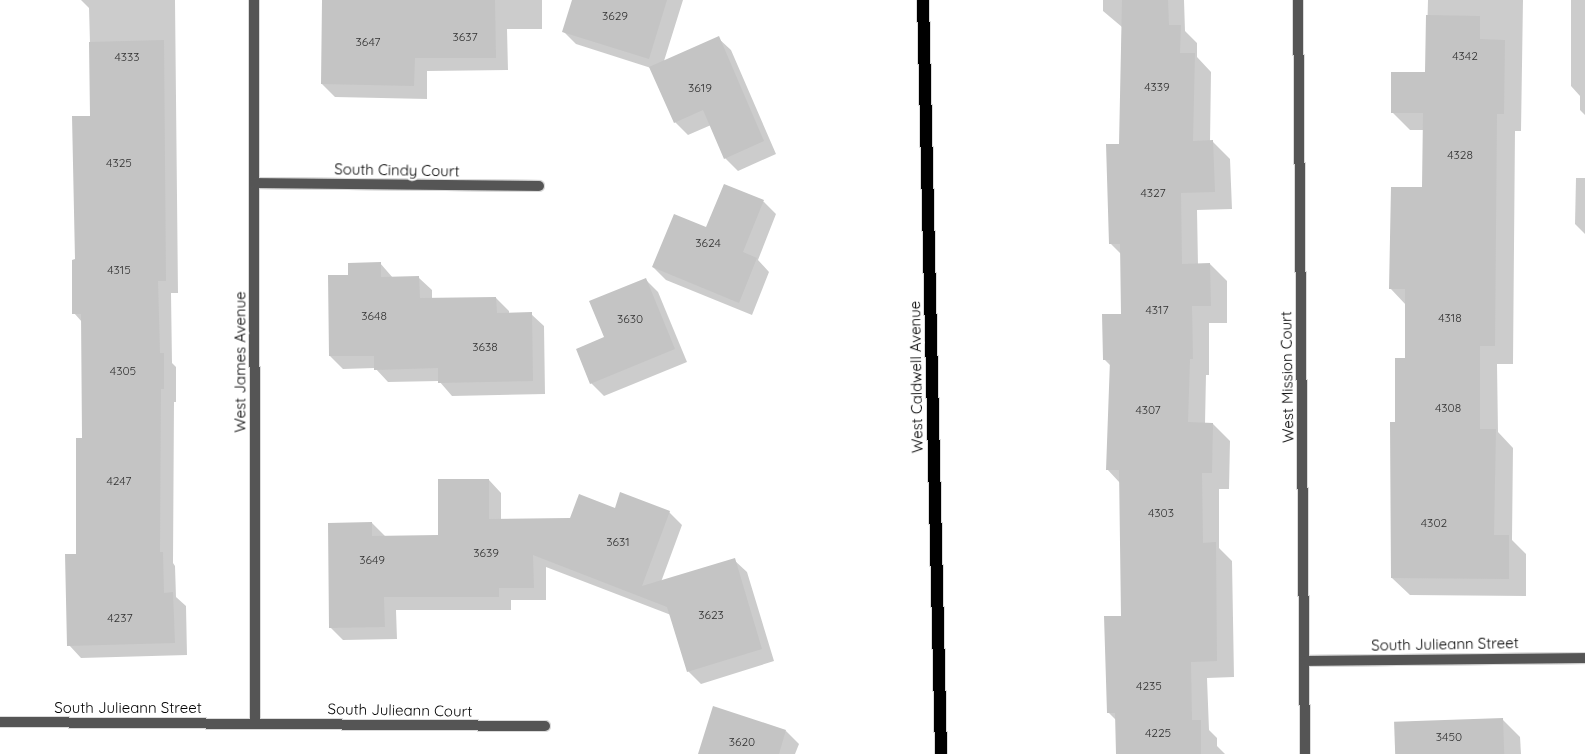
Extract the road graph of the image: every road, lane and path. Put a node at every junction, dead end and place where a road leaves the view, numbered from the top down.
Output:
1 (254, 0) edge
2 (923, 0) edge
3 (1298, 0) edge
4 (255, 183) junction
5 (539, 186) dead end
6 (1585, 658) edge
7 (1305, 661) junction
8 (0, 722) edge
9 (255, 723) junction
10 (545, 726) dead end
11 (941, 754) edge
12 (1305, 754) edge

1 - 4 street, West James Avenue
2 - 11 main road, West Caldwell Avenue
3 - 7 street, West Mission Court
4 - 5 street, South Cindy Court
4 - 9 street, West James Avenue
6 - 7 street, South Julieann Street
7 - 12 street, West Mission Court
8 - 9 street, South Julieann Street
9 - 10 street, South Julieann Court

